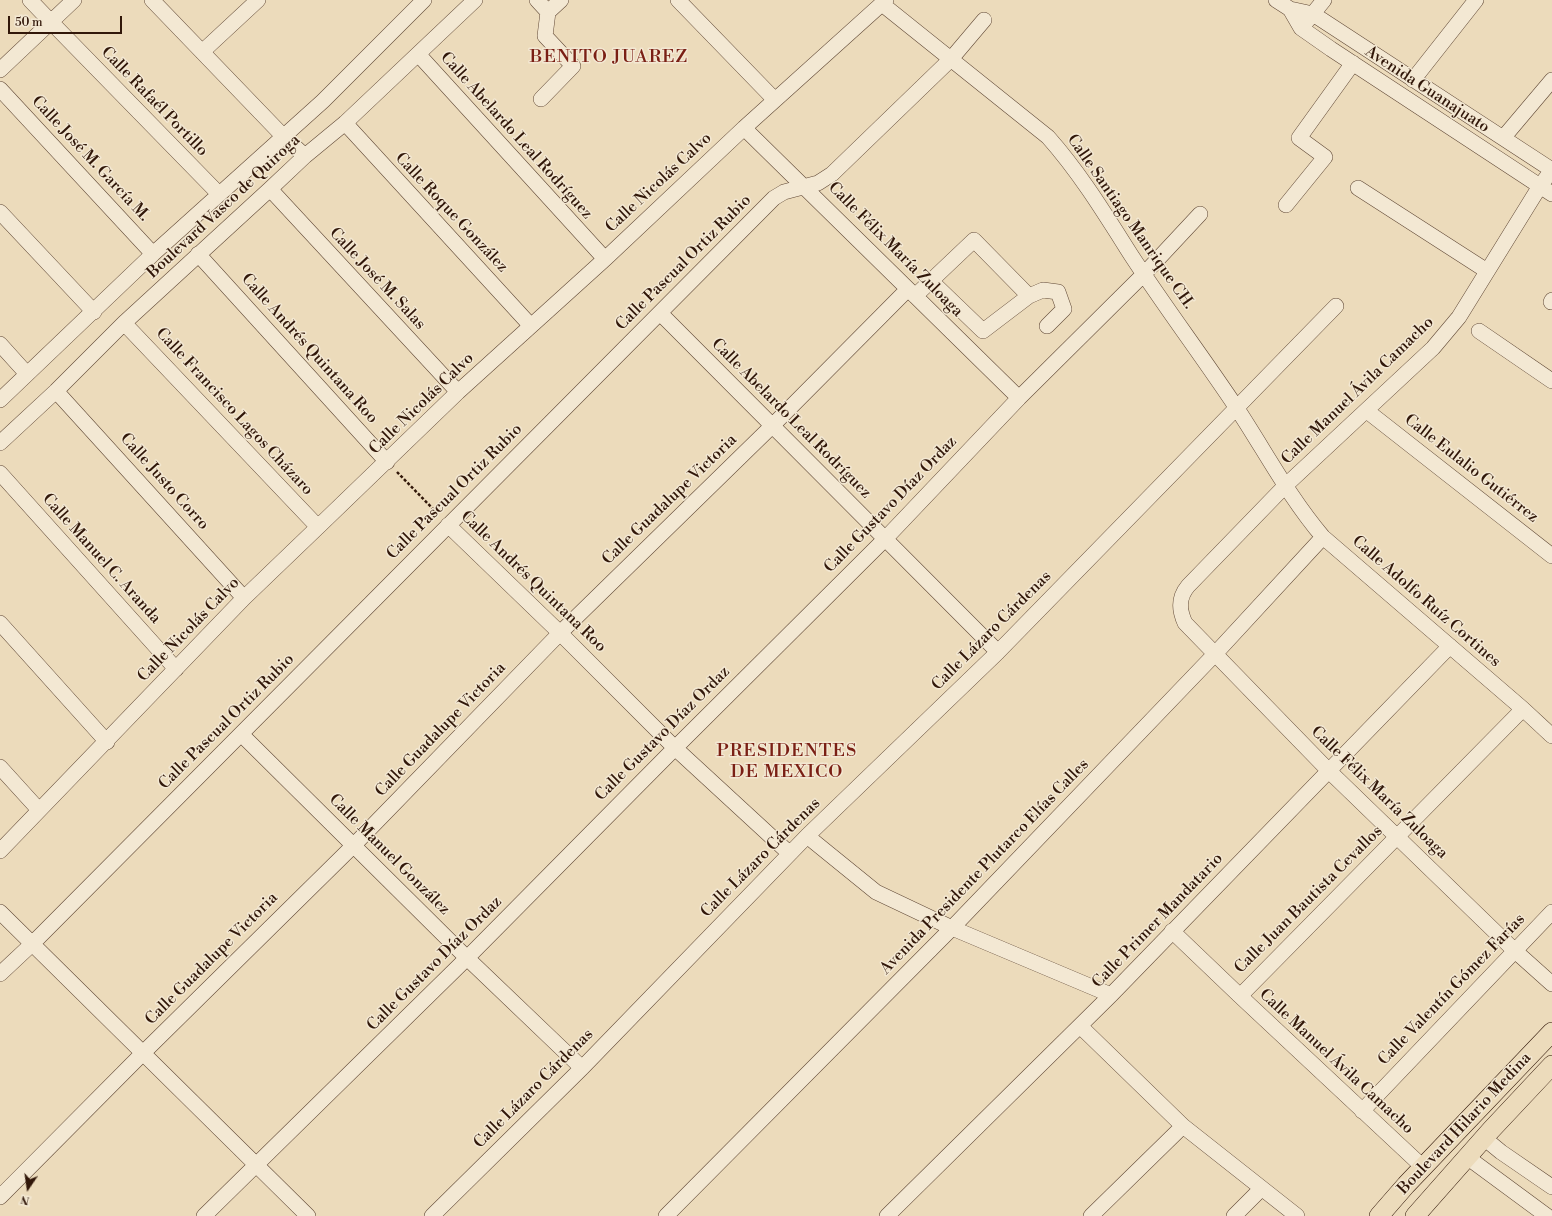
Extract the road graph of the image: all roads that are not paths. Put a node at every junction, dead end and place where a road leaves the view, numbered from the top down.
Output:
1 (30, 0) edge
2 (74, 0) edge
3 (152, 0) edge
4 (258, 0) edge
5 (424, 0) edge
6 (475, 0) edge
7 (537, 0) edge
8 (561, 0) edge
9 (678, 0) edge
10 (1276, 0) edge
11 (1324, 0) edge
12 (1476, 0) edge
13 (884, 2) edge
14 (1290, 9) junction
15 (548, 12) junction
16 (1312, 14) junction
17 (984, 20) dead end
18 (51, 22) junction
19 (1301, 28) junction
20 (202, 52) junction
21 (418, 54) junction
22 (951, 59) junction
23 (1353, 63) junction
24 (0, 70) edge
25 (1413, 80) junction
26 (1552, 80) edge
27 (0, 89) edge
28 (541, 99) dead end
29 (775, 100) junction
30 (345, 123) junction
31 (744, 128) junction
32 (284, 137) junction
33 (1503, 138) junction
34 (305, 156) junction
35 (1552, 170) edge
36 (805, 187) junction
37 (1358, 188) dead end
38 (270, 189) junction
39 (1546, 190) edge
40 (219, 194) junction
41 (1286, 205) dead end
42 (0, 212) edge
43 (1200, 214) dead end
44 (153, 254) junction
45 (198, 254) junction
46 (604, 259) junction
47 (1487, 271) junction
48 (1144, 274) junction
49 (931, 281) junction
50 (912, 293) junction
51 (1029, 296) junction
52 (1336, 306) dead end
53 (94, 312) junction
54 (660, 313) junction
55 (124, 323) junction
56 (531, 326) junction
57 (1047, 326) dead end
58 (1479, 331) dead end
59 (0, 344) edge
60 (27, 374) junction
61 (1552, 381) edge
62 (56, 391) junction
63 (458, 392) junction
64 (1019, 398) junction
65 (0, 400) edge
66 (1236, 408) junction
67 (1367, 411) junction
68 (772, 426) junction
69 (0, 444) edge
70 (387, 462) junction
71 (0, 473) edge
72 (1285, 486) junction
73 (448, 525) junction
74 (318, 527) junction
75 (1324, 537) junction
76 (885, 539) junction
77 (1552, 556) edge
78 (244, 598) junction
79 (0, 623) edge
80 (1185, 623) joint
81 (560, 633) junction
82 (1450, 646) junction
83 (998, 652) junction
84 (1215, 654) junction
85 (176, 669) junction
86 (1522, 709) junction
87 (241, 734) junction
88 (1552, 736) edge
89 (107, 742) junction
90 (675, 748) junction
91 (0, 767) edge
92 (1329, 771) junction
93 (39, 810) junction
94 (807, 836) junction
95 (1397, 837) junction
96 (353, 846) junction
97 (0, 851) edge
98 (789, 853) junction
99 (0, 912) edge
100 (1552, 912) edge
101 (952, 928) junction
102 (1172, 931) junction
103 (32, 944) junction
104 (1514, 950) junction
105 (468, 958) junction
106 (0, 974) edge
107 (1552, 984) edge
108 (1111, 995) junction
109 (1240, 996) junction
110 (1080, 1026) junction
111 (1552, 1032) edge
112 (144, 1052) junction
113 (1552, 1065) edge
114 (582, 1068) junction
115 (1362, 1111) junction
116 (1183, 1126) junction
117 (1484, 1138) junction
118 (1467, 1157) junction
119 (258, 1165) junction
120 (1424, 1168) junction
121 (1552, 1187) edge
122 (1261, 1189) junction
123 (0, 1197) edge
124 (204, 1216) edge
125 (308, 1216) edge
126 (432, 1216) edge
127 (666, 1216) edge
128 (887, 1216) edge
129 (1091, 1216) edge
130 (1234, 1216) edge
131 (1297, 1216) edge
132 (1379, 1216) edge
133 (1415, 1216) edge
134 (1547, 1216) edge

1 - 18 street, Calle Rafaél Portillo
2 - 18 street
3 - 20 street
4 - 20 street
5 - 32 street, Boulevard Vasco de Quiroga
6 - 21 street, Boulevard Vasco de Quiroga
7 - 15 street
8 - 15 street
9 - 29 street
10 - 14 street, Avenida Guanajuato
11 - 16 street
12 - 25 street
13 - 22 street, Calle Santiago Manrique CH.
13 - 29 street, Calle Nicolás Calvo
14 - 16 street, Avenida Guanajuato
14 - 19 street, Avenida Guanajuato
15 - 28 street
16 - 19 street
16 - 25 street, Avenida Guanajuato
17 - 22 street, Calle Pascual Ortiz Rubio
18 - 24 street
18 - 40 street, Calle Rafaél Portillo
19 - 23 street, Avenida Guanajuato
20 - 32 street
21 - 30 street, Boulevard Vasco de Quiroga
21 - 46 street, Calle Abelardo Leal Rodríguez
22 - 36 street, Calle Pascual Ortiz Rubio
22 - 48 street, Calle Santiago Manrique CH.
23 - 39 street, Avenida Guanajuato
23 - 41 street
25 - 33 street, Avenida Guanajuato
26 - 33 street
27 - 44 street, Calle José M. García M.
29 - 31 street, Calle Nicolás Calvo
30 - 34 street, Boulevard Vasco de Quiroga
30 - 56 street, Calle Roque González
31 - 36 street, Calle Félix María Zuloaga
31 - 46 street, Calle Nicolás Calvo
32 - 34 street
32 - 40 street, Boulevard Vasco de Quiroga
33 - 35 street, Avenida Guanajuato
34 - 38 street, Boulevard Vasco de Quiroga
35 - 39 street, Calle Manuel Ávila Camacho
36 - 50 street, Calle Félix María Zuloaga
36 - 54 street, Calle Pascual Ortiz Rubio
37 - 47 street
38 - 45 street, Boulevard Vasco de Quiroga
38 - 63 street, Calle José M. Salas
39 - 47 street, Calle Manuel Ávila Camacho
40 - 44 street, Boulevard Vasco de Quiroga
42 - 53 street
43 - 48 street, Calle Gustavo Díaz Ordaz
44 - 53 street, Boulevard Vasco de Quiroga
45 - 55 street, Boulevard Vasco de Quiroga
45 - 70 street, Calle Andrés Quintana Roo
46 - 56 street, Calle Nicolás Calvo
47 - 67 street, Calle Manuel Ávila Camacho
48 - 64 street, Calle Gustavo Díaz Ordaz
48 - 66 street, Calle Santiago Manrique CH.
49 - 50 street, Calle Guadalupe Victoria
49 - 51 street
49 - 51 street, Calle Guadalupe Victoria
50 - 64 street, Calle Félix María Zuloaga
50 - 68 street, Calle Guadalupe Victoria
51 - 57 street
52 - 66 street, Calle Lázaro Cárdenas
53 - 60 street, Boulevard Vasco de Quiroga
54 - 68 street, Calle Abelardo Leal Rodríguez
54 - 73 street, Calle Pascual Ortiz Rubio
55 - 62 street, Boulevard Vasco de Quiroga
55 - 74 street, Calle Francisco Lagos Cházaro
56 - 63 street, Calle Nicolás Calvo
58 - 61 street
59 - 60 street
60 - 65 street, Boulevard Vasco de Quiroga
62 - 69 street, Boulevard Vasco de Quiroga
62 - 78 street, Calle Justo Corro
63 - 70 street, Calle Nicolás Calvo
64 - 76 street, Calle Gustavo Díaz Ordaz
66 - 72 street, Calle Santiago Manrique CH.
66 - 83 street, Calle Lázaro Cárdenas
67 - 72 street, Calle Manuel Ávila Camacho
67 - 77 street, Calle Eulalio Gutiérrez
68 - 76 street, Calle Abelardo Leal Rodríguez
68 - 81 street, Calle Guadalupe Victoria
70 - 74 street, Calle Nicolás Calvo
71 - 85 street, Calle Manuel C. Aranda
72 - 75 street, Calle Adolfo Ruíz Cortines
72 - 80 street, Calle Manuel Ávila Camacho
73 - 81 street, Calle Andrés Quintana Roo
73 - 87 street, Calle Pascual Ortiz Rubio
74 - 78 street, Calle Nicolás Calvo
75 - 82 street, Calle Adolfo Ruíz Cortines
75 - 84 street, Avenida Presidente Plutarco Elías Calles
76 - 83 street, Calle Abelardo Leal Rodríguez
76 - 90 street, Calle Gustavo Díaz Ordaz
78 - 85 street, Calle Nicolás Calvo
79 - 89 street
80 - 84 street, Calle Félix María Zuloaga
81 - 90 street, Calle Andrés Quintana Roo
81 - 96 street, Calle Guadalupe Victoria
82 - 86 street, Calle Adolfo Ruíz Cortines
82 - 92 street, Calle Primer Mandatario
83 - 94 street, Calle Lázaro Cárdenas
84 - 92 street, Calle Félix María Zuloaga
84 - 101 street, Avenida Presidente Plutarco Elías Calles
85 - 89 street, Calle Nicolás Calvo
86 - 88 street, Calle Adolfo Ruíz Cortines
86 - 95 street, Calle Juan Bautista Cevallos
87 - 96 street, Calle Manuel González
87 - 103 street, Calle Pascual Ortiz Rubio
89 - 93 street, Calle Nicolás Calvo
90 - 98 street, Calle Andrés Quintana Roo
90 - 105 street, Calle Gustavo Díaz Ordaz
91 - 93 street
92 - 95 street, Calle Félix María Zuloaga
92 - 102 street, Calle Primer Mandatario
93 - 97 street, Calle Nicolás Calvo
94 - 98 street, Calle Lázaro Cárdenas
94 - 101 street
95 - 104 street, Calle Félix María Zuloaga
95 - 109 street, Calle Juan Bautista Cevallos
96 - 105 street, Calle Manuel González
96 - 112 street, Calle Guadalupe Victoria
98 - 114 street, Calle Lázaro Cárdenas
99 - 103 street
100 - 104 street, Calle Valentín Gómez Farías
101 - 108 street
101 - 127 street, Avenida Presidente Plutarco Elías Calles
102 - 108 street, Calle Primer Mandatario
102 - 109 street, Calle Manuel Ávila Camacho
103 - 106 street, Calle Pascual Ortiz Rubio
103 - 112 street
104 - 107 street, Calle Félix María Zuloaga
104 - 115 street, Calle Valentín Gómez Farías
105 - 114 street, Calle Manuel González
105 - 119 street, Calle Gustavo Díaz Ordaz
108 - 110 street, Calle Primer Mandatario
109 - 115 street, Calle Manuel Ávila Camacho
110 - 116 street
110 - 128 street, Calle Primer Mandatario
111 - 120 main road, Boulevard Hilario Medina
112 - 119 street
112 - 123 street, Calle Guadalupe Victoria
113 - 117 main road, Boulevard Hilario Medina
114 - 126 street, Calle Lázaro Cárdenas
115 - 120 street, Calle Manuel Ávila Camacho
116 - 122 street
116 - 129 street
117 - 118 main road, Boulevard Hilario Medina
117 - 121 street
118 - 133 main road, Boulevard Hilario Medina
118 - 134 street
119 - 124 street, Calle Gustavo Díaz Ordaz
119 - 125 street
120 - 132 main road, Boulevard Hilario Medina
122 - 130 street
122 - 131 street

